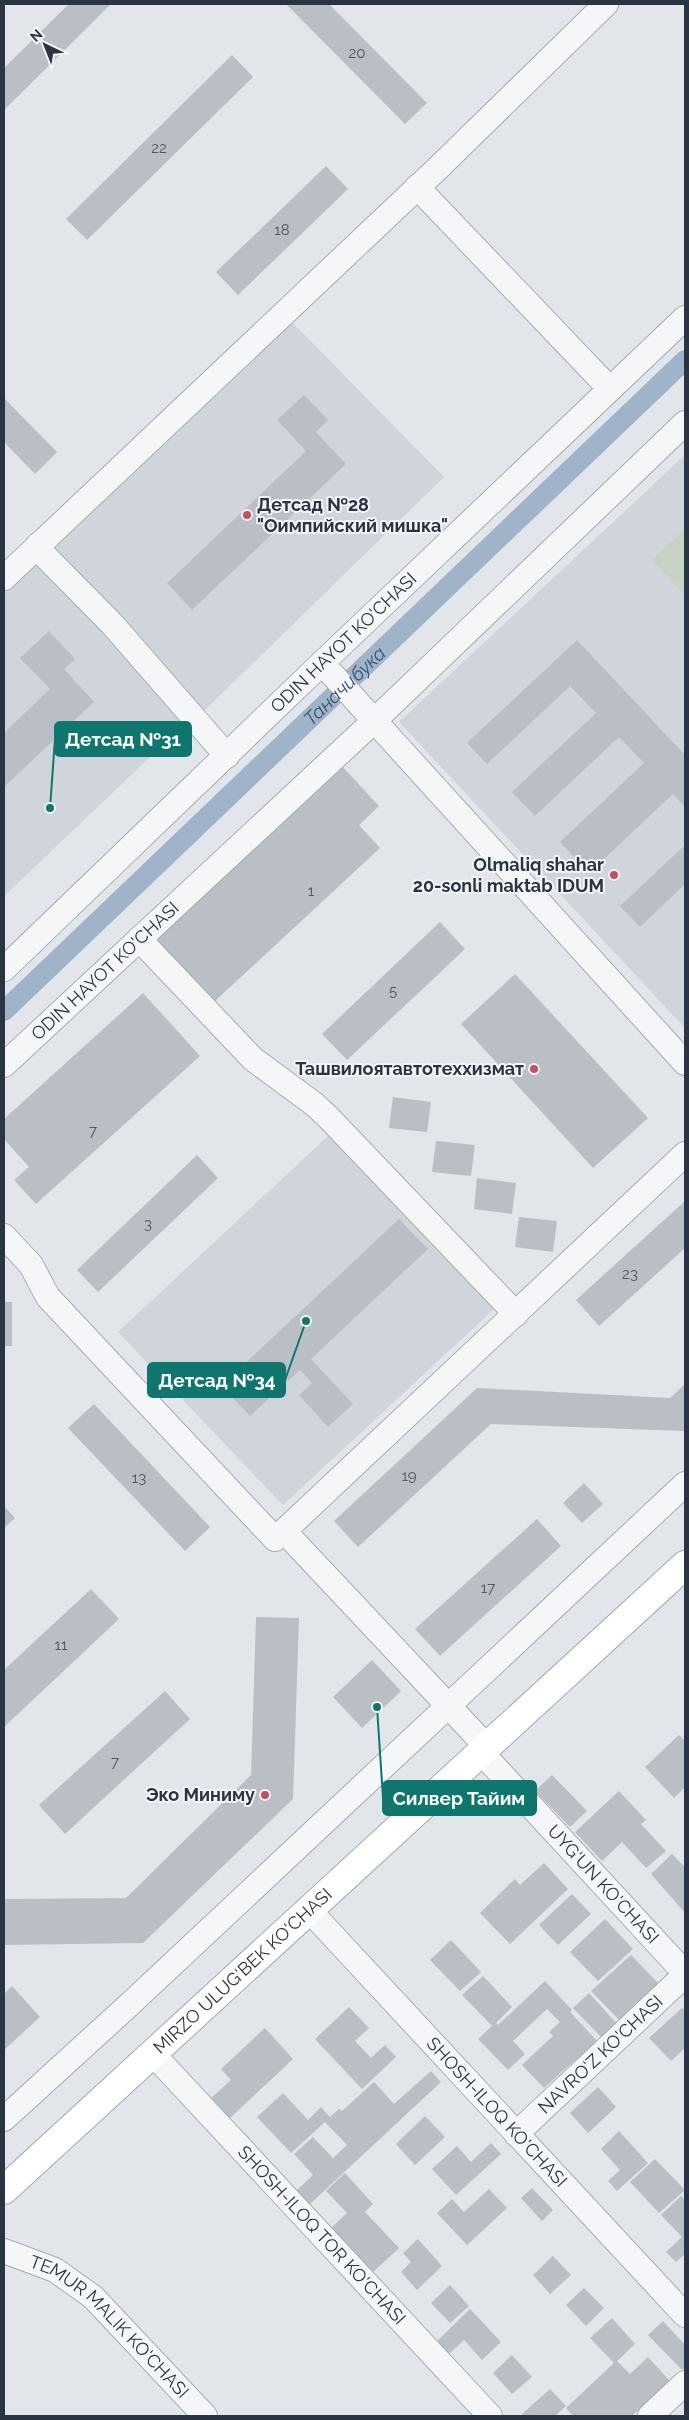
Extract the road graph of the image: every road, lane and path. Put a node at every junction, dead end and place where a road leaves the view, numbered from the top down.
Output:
1 (606, 4) edge
2 (418, 187) junction
3 (685, 318) edge
4 (610, 389) junction
5 (685, 423) edge
6 (38, 545) junction
7 (4, 578) edge
8 (326, 667) junction
9 (374, 721) junction
10 (227, 756) junction
11 (138, 939) junction
12 (4, 970) edge
13 (685, 1063) edge
14 (4, 1065) edge
15 (685, 1154) edge
16 (4, 1236) edge
17 (516, 1314) junction
18 (685, 1484) edge
19 (275, 1539) dead end
20 (685, 1565) edge
21 (447, 1707) junction
22 (484, 1749) junction
23 (309, 1910) junction
24 (685, 1974) edge
25 (152, 2053) junction
26 (4, 2119) edge
27 (516, 2134) junction
28 (4, 2190) edge
29 (4, 2251) edge
30 (685, 2315) edge
31 (685, 2383) edge
32 (205, 2416) edge
33 (490, 2416) edge
34 (650, 2416) edge

1 - 2 street
2 - 4 street
2 - 6 street
3 - 4 street, ODIN HAYOT KO'CHASI
4 - 8 street, ODIN HAYOT KO'CHASI
5 - 9 street, ODIN HAYOT KO'CHASI
6 - 7 street
6 - 10 street
8 - 9 street
8 - 10 street, ODIN HAYOT KO'CHASI
9 - 11 street, ODIN HAYOT KO'CHASI
9 - 13 street
10 - 12 street, ODIN HAYOT KO'CHASI
11 - 14 street, ODIN HAYOT KO'CHASI
11 - 17 street
15 - 17 street
16 - 19 street
17 - 21 street, UYG‘UN KO'CHASI
18 - 21 street
20 - 22 main road, MIRZO ULUG‘BEK KO'CHASI
21 - 22 street, UYG‘UN KO'CHASI
21 - 26 street
22 - 23 main road, MIRZO ULUG‘BEK KO'CHASI
22 - 24 street, UYG‘UN KO'CHASI
23 - 25 main road, MIRZO ULUG‘BEK KO'CHASI
23 - 27 street, SHOSH-ILOQ KO'CHASI
24 - 27 street, NAVRO‘Z KO'CHASI
25 - 28 main road, MIRZO ULUG‘BEK KO'CHASI
25 - 33 street, SHOSH-ILOQ TOR KO'CHASI
27 - 30 street, SHOSH-ILOQ KO'CHASI
29 - 32 street, TEMUR MALIK KO'CHASI
31 - 34 street

